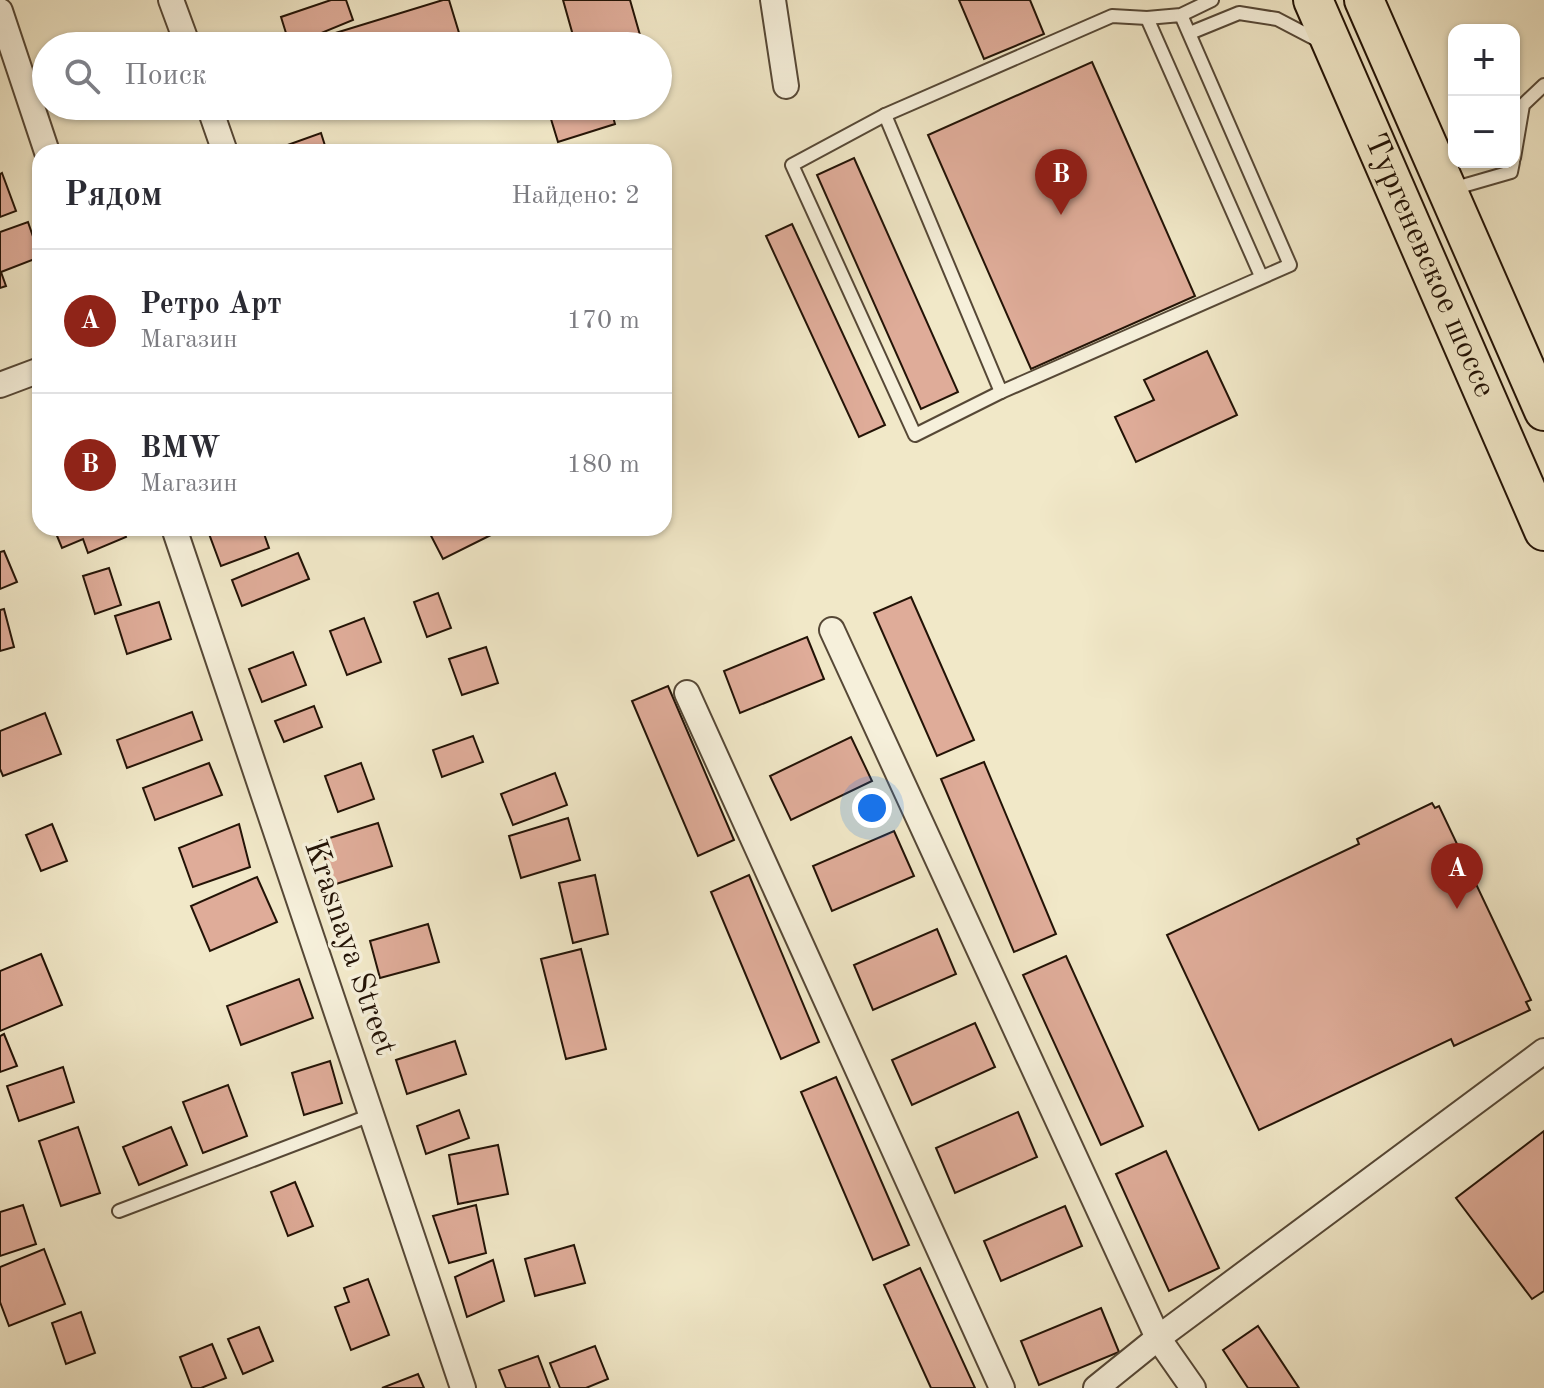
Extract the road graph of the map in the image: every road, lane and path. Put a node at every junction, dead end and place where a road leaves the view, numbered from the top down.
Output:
1 (171, 0) edge
2 (773, 0) edge
3 (1212, 0) edge
4 (1313, 0) edge
5 (1364, 0) edge
6 (0, 11) edge
7 (1181, 15) junction
8 (1147, 18) junction
9 (183, 32) edge
10 (1190, 33) junction
11 (1342, 68) junction
12 (1544, 85) edge
13 (786, 86) dead end
14 (32, 107) edge
15 (885, 115) junction
16 (36, 120) edge
17 (214, 120) edge
18 (1520, 123) edge
19 (44, 144) edge
20 (222, 144) edge
21 (1512, 168) edge
22 (1445, 191) junction
23 (1261, 276) junction
24 (32, 373) edge
25 (0, 385) edge
26 (1001, 392) junction
27 (1544, 409) edge
28 (1544, 531) edge
29 (177, 536) edge
30 (832, 630) dead end
31 (687, 693) dead end
32 (1544, 1051) edge
33 (371, 1115) junction
34 (119, 1211) dead end
35 (1158, 1338) junction
36 (463, 1388) edge
37 (1002, 1388) edge
38 (1096, 1388) edge
39 (1193, 1388) edge

1 - 9 street
2 - 13 street
3 - 7 lane
4 - 11 highway, Тургеневское шоссе
5 - 22 highway, Тургеневское шоссе
6 - 14 street
7 - 8 lane
7 - 10 lane
8 - 15 lane
8 - 23 lane
10 - 11 lane
10 - 23 lane
11 - 28 highway, Тургеневское шоссе
12 - 18 lane
15 - 26 lane
15 - 26 lane
16 - 19 street
17 - 20 street
21 - 22 lane
22 - 27 highway, Тургеневское шоссе
23 - 26 lane
24 - 25 street
29 - 33 street, Krasnaya Street
30 - 35 street
31 - 37 street
32 - 35 street
33 - 34 lane
33 - 36 street, Krasnaya Street
35 - 38 street
35 - 39 street

